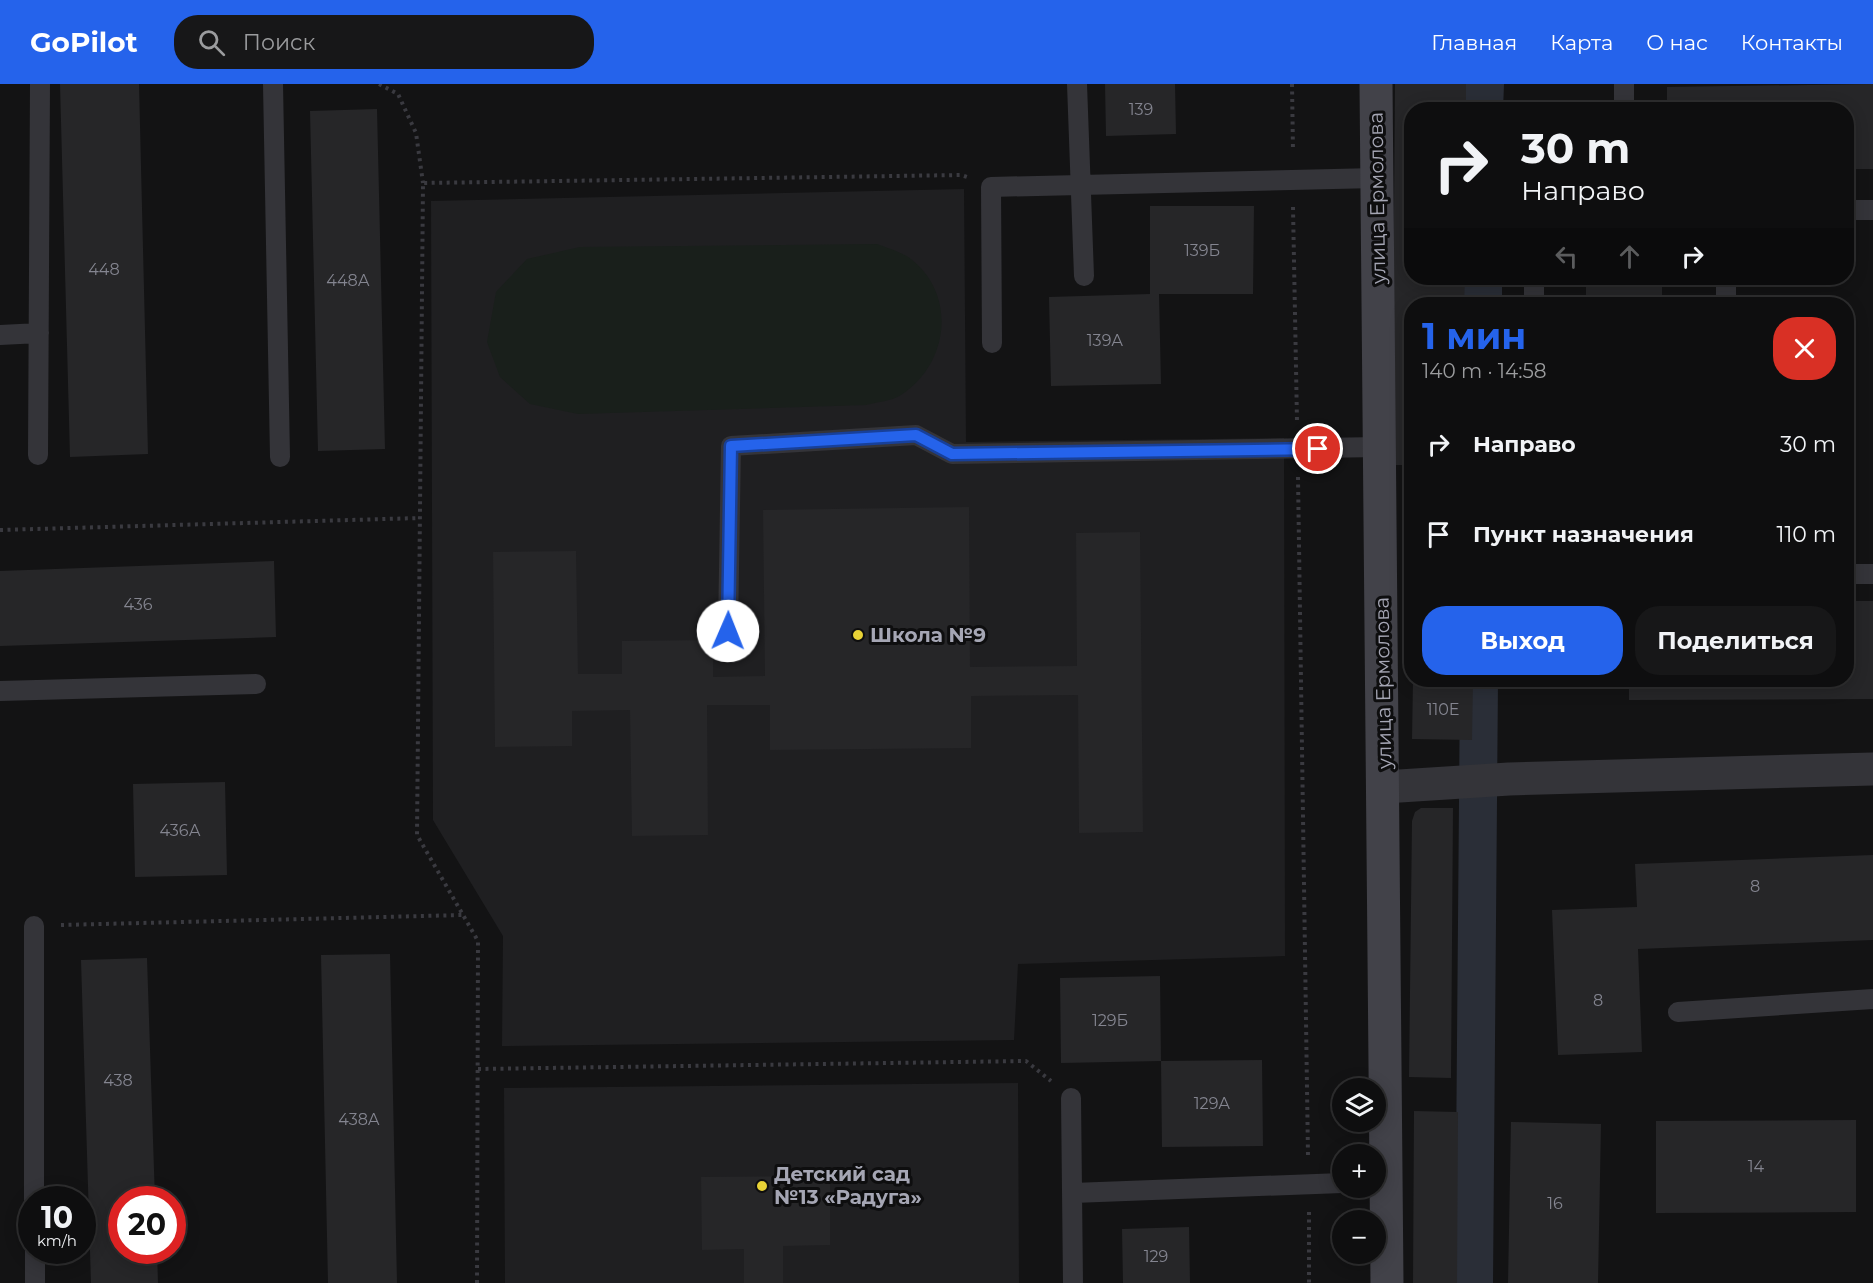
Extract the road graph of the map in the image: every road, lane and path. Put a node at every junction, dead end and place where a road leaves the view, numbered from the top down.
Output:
1 (40, 84) edge
2 (273, 84) edge
3 (379, 84) edge
4 (1077, 84) edge
5 (1292, 84) edge
6 (1376, 84) edge
7 (1624, 84) edge
8 (1624, 102) edge
9 (1376, 178) junction
10 (1293, 181) junction
11 (423, 183) junction
12 (1081, 185) junction
13 (991, 186) junction
14 (1854, 210) edge
15 (1873, 210) edge
16 (1084, 276) dead end
17 (39, 333) junction
18 (0, 335) edge
19 (992, 343) dead end
20 (1380, 447) junction
21 (1297, 450) junction
22 (38, 455) dead end
23 (280, 457) dead end
24 (420, 518) junction
25 (0, 530) edge
26 (1854, 574) edge
27 (1873, 574) edge
28 (728, 631) dead end
29 (256, 684) dead end
30 (0, 691) edge
31 (1873, 769) edge
32 (1384, 787) junction
33 (463, 915) junction
34 (34, 926) joint
35 (1873, 999) edge
36 (1678, 1012) dead end
37 (478, 1069) junction
38 (1071, 1098) joint
39 (1380, 1144) edge
40 (1332, 1183) edge
41 (1308, 1184) junction
42 (34, 1186) edge
43 (1073, 1194) junction
44 (1381, 1198) edge
45 (34, 1264) edge
46 (35, 1283) edge
47 (477, 1283) edge
48 (1073, 1283) edge
49 (1310, 1283) edge
50 (1387, 1283) edge

1 - 17 lane
2 - 23 lane
3 - 11 path
4 - 12 lane
5 - 10 path
6 - 9 street, улица Ермолова
7 - 8 lane
9 - 10 lane
9 - 20 street, улица Ермолова
10 - 12 lane
10 - 21 path
11 - 13 path
11 - 24 path
12 - 13 lane
12 - 16 lane
13 - 19 lane
14 - 15 lane
17 - 18 lane
17 - 22 lane
20 - 21 lane
20 - 32 street, улица Ермолова
21 - 28 lane
21 - 41 path
24 - 25 path
24 - 33 path
26 - 27 lane
29 - 30 lane
31 - 32 street
32 - 39 street, улица Ермолова
33 - 34 path
33 - 37 path
34 - 42 lane
35 - 36 lane
37 - 38 path
37 - 47 path
38 - 43 lane
40 - 41 lane
41 - 43 lane
41 - 49 path
43 - 48 lane
44 - 50 street, улица Ермолова
45 - 46 lane

